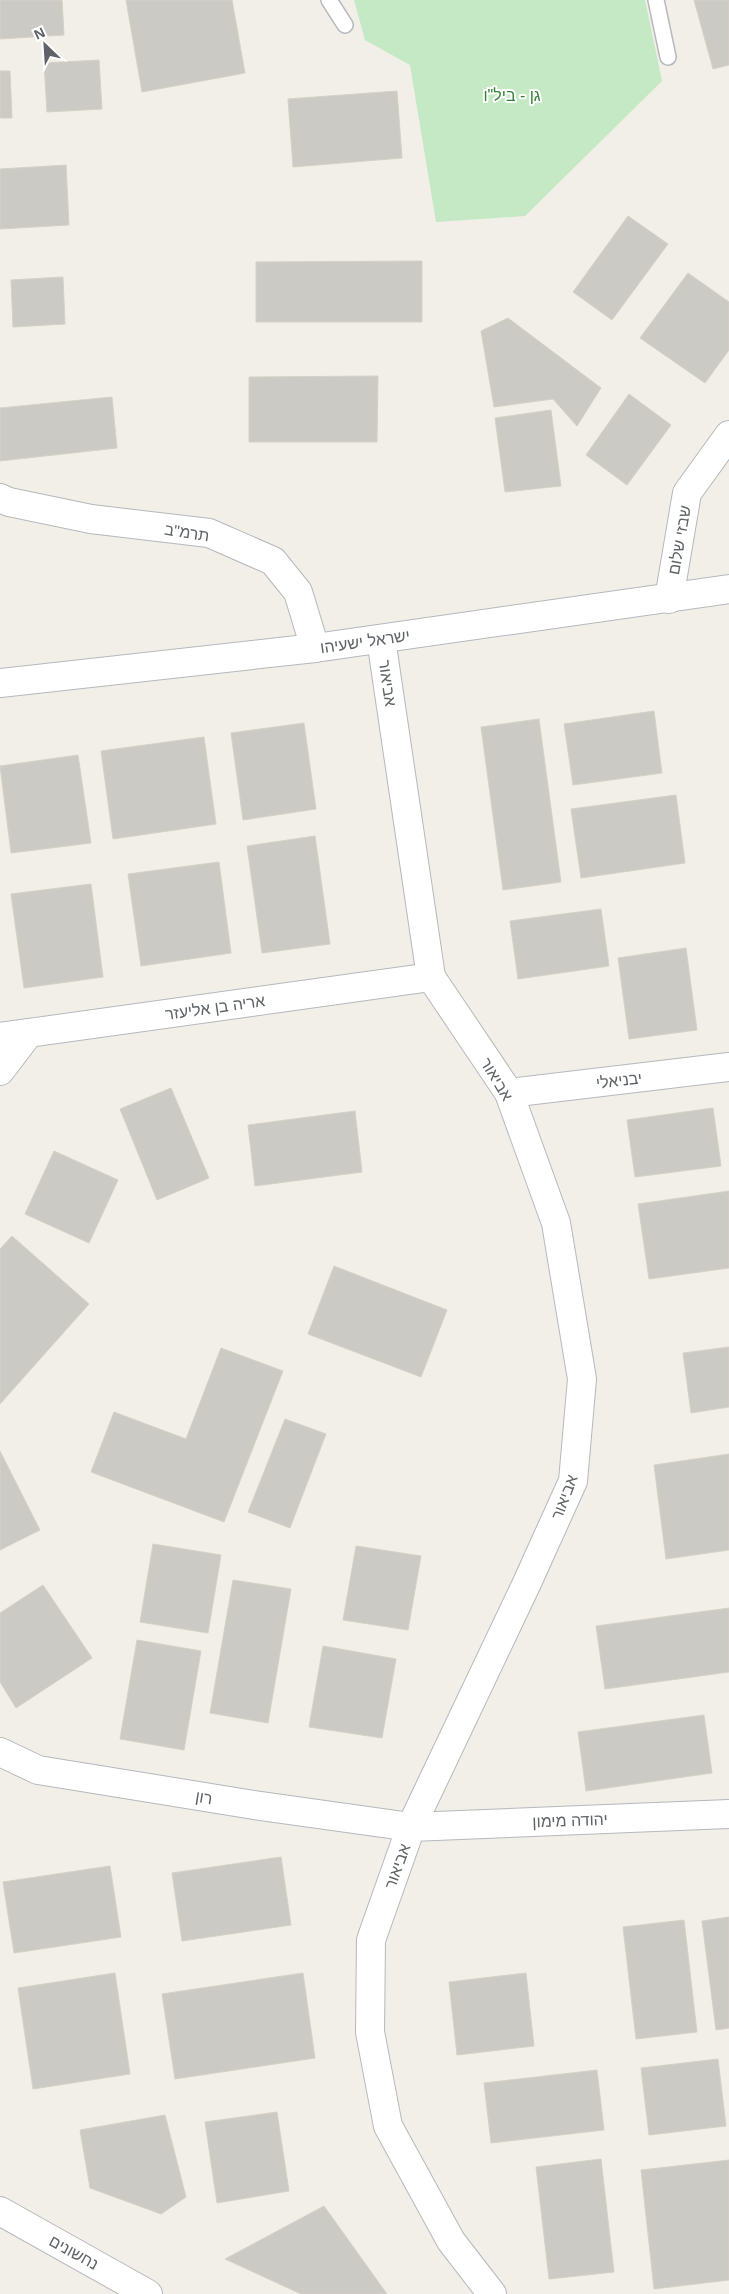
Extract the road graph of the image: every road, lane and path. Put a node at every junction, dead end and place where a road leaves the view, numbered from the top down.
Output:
1 (329, 0) edge
2 (656, 0) edge
3 (345, 25) dead end
4 (668, 57) dead end
5 (729, 434) edge
6 (0, 498) edge
7 (729, 590) edge
8 (669, 599) junction
9 (381, 639) junction
10 (315, 648) junction
11 (0, 683) edge
12 (430, 977) junction
13 (29, 1033) junction
14 (0, 1037) edge
15 (729, 1067) edge
16 (0, 1071) edge
17 (509, 1093) junction
18 (0, 1752) edge
19 (729, 1814) edge
20 (411, 1827) junction
21 (0, 2211) edge
22 (148, 2294) edge
23 (492, 2294) edge

1 - 3 lane
2 - 4 lane
5 - 8 street, שבזי שלום
6 - 10 street, תרמ"ב
7 - 8 street, ישראל ישעיהו
8 - 9 street, ישראל ישעיהו
9 - 10 street, ישראל ישעיהו
9 - 12 street, אביאור
10 - 11 street, ישראל ישעיהו
12 - 13 street, אריה בן אליעזר
12 - 17 street, אביאור
13 - 14 street, אריה בן אליעזר
13 - 16 street
15 - 17 street, יבניאלי
17 - 20 street, אביאור
18 - 20 street, רון
19 - 20 street, יהודה מימון
20 - 23 street, אביאור
21 - 22 street, נחשונים

